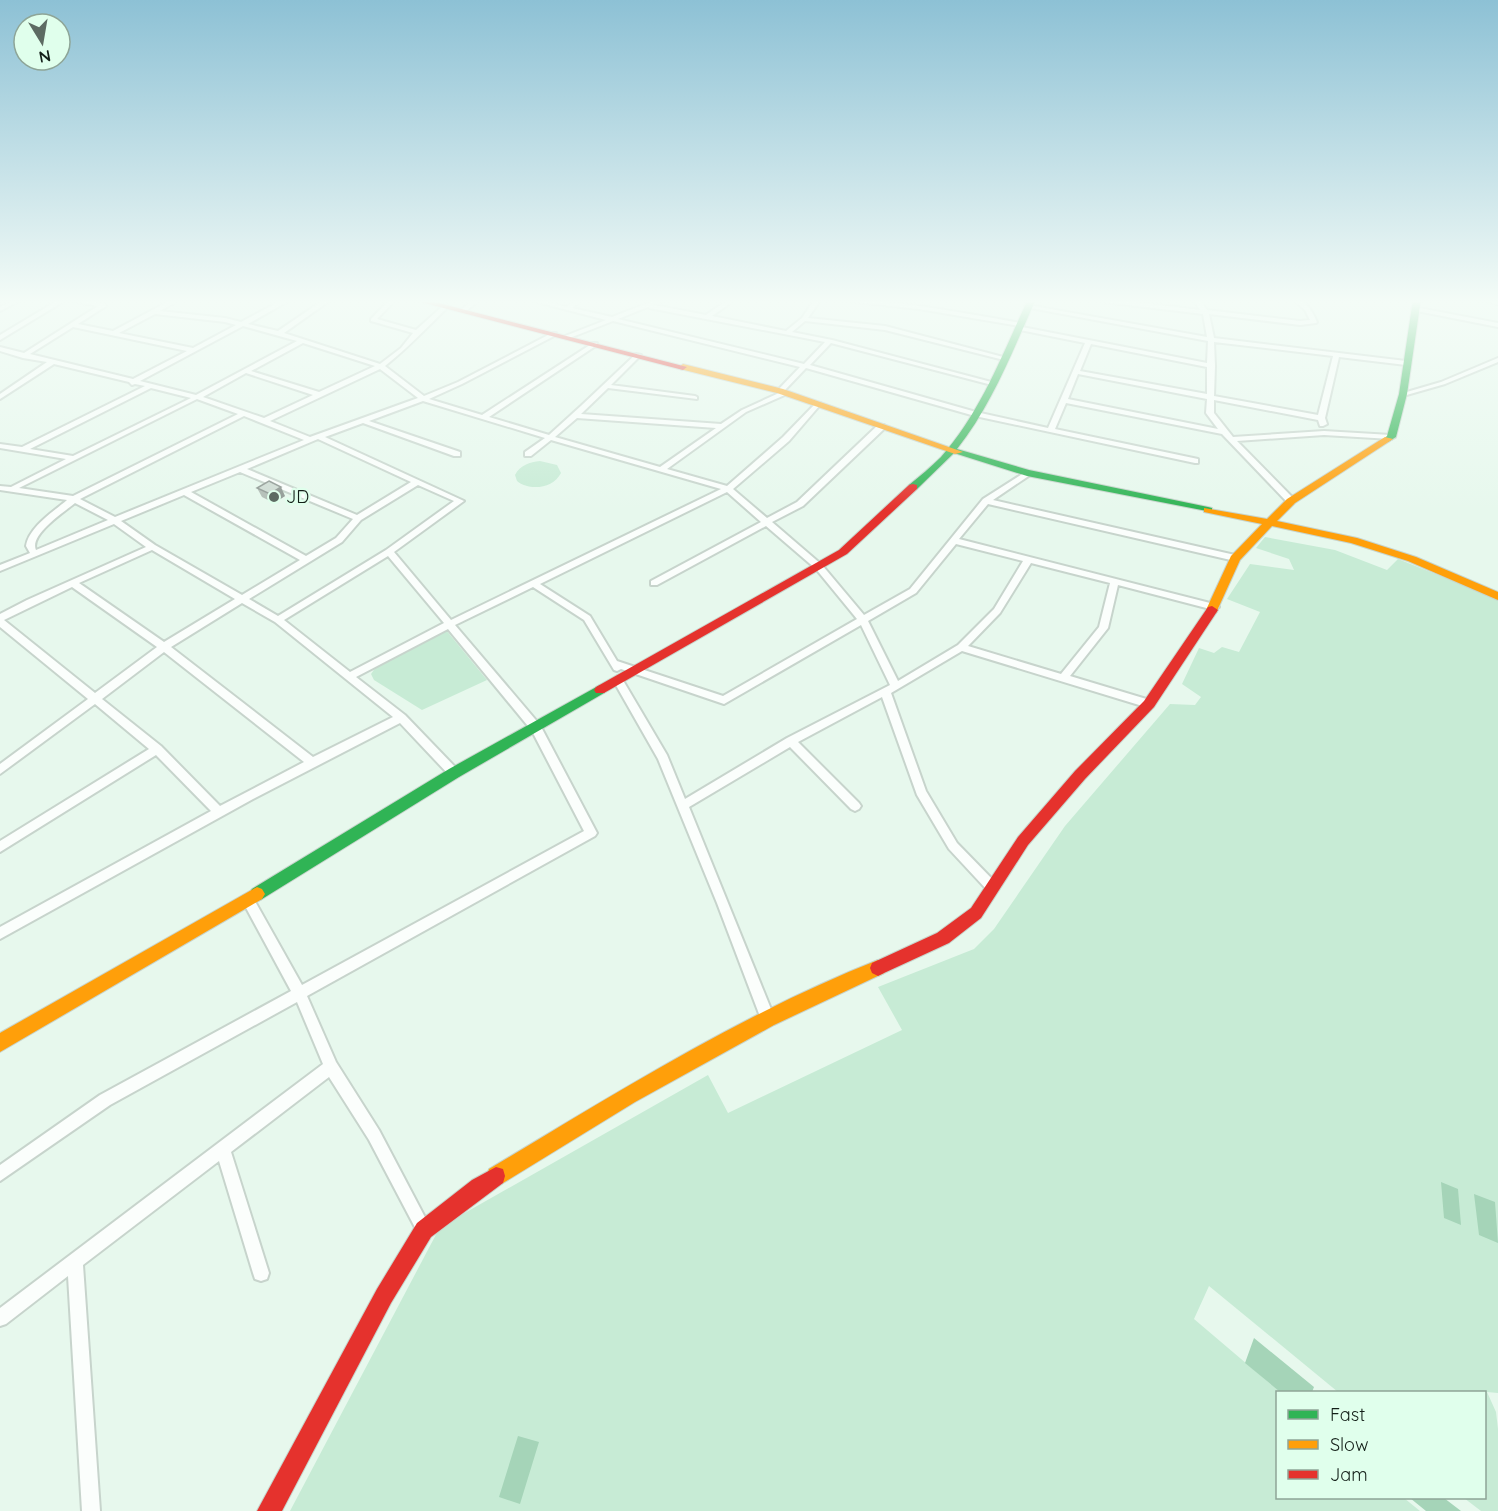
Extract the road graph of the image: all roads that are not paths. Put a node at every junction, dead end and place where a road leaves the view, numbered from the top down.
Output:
1 (41, 370) edge
2 (79, 370) edge
3 (156, 370) edge
4 (249, 370) edge
5 (374, 370) edge
6 (385, 370) edge
7 (489, 370) edge
8 (556, 370) edge
9 (623, 370) edge
10 (694, 370) edge
11 (802, 370) edge
12 (817, 370) edge
13 (940, 370) edge
14 (998, 370) edge
15 (1212, 370) edge
16 (1332, 370) edge
17 (1405, 370) edge
18 (1475, 370) edge
19 (246, 371) junction
20 (1076, 372) joint
21 (132, 382) junction
22 (992, 383) junction
23 (605, 386) junction
24 (148, 387) junction
25 (782, 392) junction
26 (1403, 394) junction
27 (320, 395) junction
28 (0, 397) edge
29 (197, 397) junction
30 (1209, 397) junction
31 (695, 398) dead end
32 (423, 399) junction
33 (1064, 400) junction
34 (818, 404) junction
35 (243, 414) junction
36 (975, 414) junction
37 (575, 416) junction
38 (483, 418) junction
39 (1321, 418) junction
40 (264, 421) junction
41 (363, 421) junction
42 (723, 426) junction
43 (881, 427) junction
44 (1051, 430) junction
45 (1224, 432) junction
46 (1324, 433) junction
47 (1391, 437) junction
48 (551, 438) junction
49 (315, 439) junction
50 (1231, 439) junction
51 (0, 446) edge
52 (24, 449) junction
53 (951, 450) junction
54 (457, 454) dead end
55 (528, 454) dead end
56 (75, 458) junction
57 (1195, 460) dead end
58 (241, 469) junction
59 (660, 470) junction
60 (1027, 473) junction
61 (416, 483) junction
62 (0, 488) edge
63 (14, 488) junction
64 (728, 489) junction
65 (185, 492) junction
66 (74, 499) junction
67 (986, 501) junction
68 (1292, 501) junction
69 (358, 518) junction
70 (114, 520) junction
71 (1269, 523) junction
72 (766, 524) junction
73 (956, 541) junction
74 (152, 547) junction
75 (389, 552) junction
76 (34, 553) junction
77 (1235, 558) junction
78 (305, 559) junction
79 (1029, 559) junction
80 (819, 567) junction
81 (0, 568) edge
82 (1115, 582) junction
83 (73, 583) junction
84 (533, 583) junction
85 (654, 583) dead end
86 (1498, 596) edge
87 (241, 599) junction
88 (1214, 607) junction
89 (0, 620) edge
90 (278, 620) junction
91 (863, 620) junction
92 (450, 624) junction
93 (164, 647) junction
94 (961, 647) junction
95 (614, 663) junction
96 (636, 670) junction
97 (348, 677) junction
98 (1063, 678) junction
99 (621, 679) junction
100 (890, 688) junction
101 (94, 699) junction
102 (1149, 704) junction
103 (401, 718) junction
104 (536, 728) junction
105 (791, 741) junction
106 (157, 749) junction
107 (311, 762) junction
108 (2, 765) edge
109 (454, 773) junction
110 (682, 806) junction
111 (855, 806) dead end
112 (218, 811) junction
113 (0, 847) edge
114 (992, 887) junction
115 (248, 900) junction
116 (0, 933) edge
117 (300, 994) junction
118 (768, 1020) junction
119 (0, 1043) edge
120 (332, 1067) junction
121 (223, 1150) junction
122 (0, 1174) edge
123 (424, 1230) junction
124 (75, 1262) junction
125 (261, 1273) dead end
126 (0, 1318) edge
127 (91, 1511) edge
128 (269, 1511) edge

1 - 28 street
2 - 21 street
3 - 21 street
4 - 19 street
5 - 27 street
6 - 32 street
7 - 32 street
8 - 38 street
9 - 23 street
10 - 25 street
11 - 25 street
12 - 36 street
13 - 22 street
14 - 22 street
15 - 30 street
16 - 39 street
17 - 26 street
18 - 26 street
19 - 27 street
19 - 29 street
20 - 30 street
20 - 33 street
21 - 24 street
22 - 36 street
23 - 31 street
23 - 37 street
24 - 29 street
24 - 52 street
25 - 34 street
25 - 42 street
26 - 47 street
27 - 40 street
29 - 35 street
29 - 56 street
30 - 39 street
30 - 45 street
32 - 38 street
32 - 41 street
33 - 44 street
33 - 45 street
34 - 43 street
34 - 64 street
35 - 40 street
35 - 66 street
36 - 44 street
36 - 53 street
37 - 42 street
37 - 48 street
38 - 48 street
39 - 46 street
40 - 49 street
41 - 49 street
41 - 54 street
42 - 59 street
43 - 53 street
43 - 72 street
44 - 57 street
45 - 50 street
46 - 47 street
46 - 50 street
47 - 68 street
48 - 55 street
48 - 59 street
49 - 58 street
49 - 61 street
50 - 68 street
51 - 52 street
52 - 56 street
53 - 60 street
53 - 80 street
56 - 63 street
58 - 65 street
58 - 69 street
59 - 64 street
60 - 67 street
60 - 71 street
61 - 69 street
61 - 75 street
62 - 63 street
63 - 66 street
64 - 72 street
64 - 84 street
65 - 70 street
65 - 78 street
66 - 70 street
66 - 76 street
67 - 73 street
67 - 77 street
68 - 71 street
69 - 78 street
70 - 74 street
70 - 76 street
71 - 77 street
71 - 86 street
72 - 80 street
72 - 85 street
73 - 79 street
73 - 91 street
74 - 83 street
74 - 87 street
75 - 90 street
75 - 92 street
76 - 81 street
77 - 88 street
78 - 87 street
79 - 82 street
79 - 94 street
80 - 91 street
80 - 96 street
82 - 88 street
82 - 98 street
83 - 89 street
83 - 93 street
84 - 92 street
84 - 95 street
87 - 90 street
87 - 93 street
88 - 102 street
89 - 101 street
90 - 97 street
91 - 96 street
91 - 100 street
92 - 97 street
92 - 104 street
93 - 101 street
93 - 107 street
94 - 98 street
94 - 100 street
95 - 96 street
95 - 99 street
96 - 99 street
97 - 103 street
98 - 102 street
99 - 104 street
99 - 110 street
100 - 105 street
100 - 114 street
101 - 106 street
101 - 108 street
102 - 114 street
103 - 107 street
103 - 109 street
104 - 109 street
104 - 117 street
105 - 110 street
105 - 111 street
106 - 112 street
106 - 113 street
107 - 112 street
109 - 115 street
110 - 118 street
112 - 116 street
114 - 118 street
115 - 117 street
115 - 119 street
117 - 120 street
117 - 122 street
118 - 123 street
120 - 121 street
120 - 123 street
121 - 124 street
121 - 125 street
123 - 128 street
124 - 126 street
124 - 127 street

